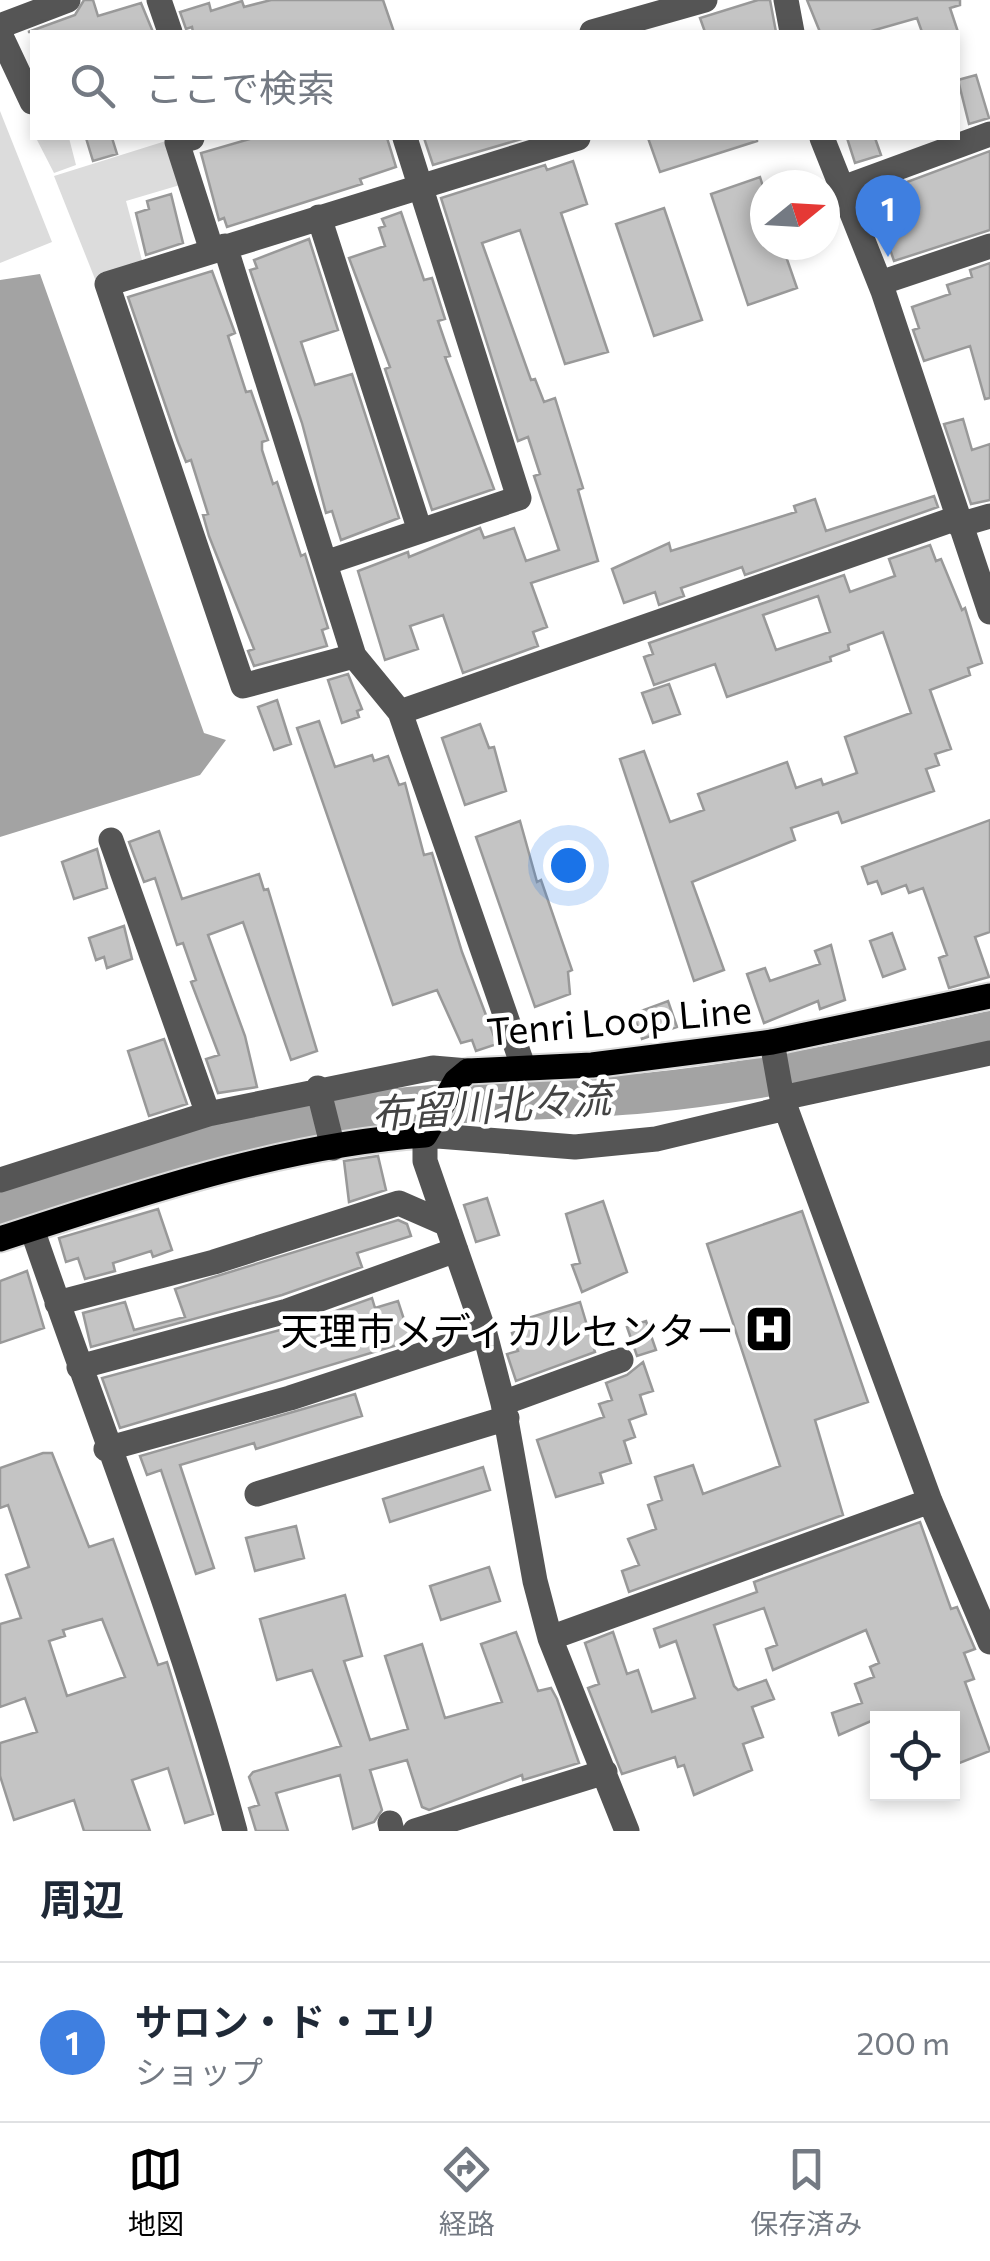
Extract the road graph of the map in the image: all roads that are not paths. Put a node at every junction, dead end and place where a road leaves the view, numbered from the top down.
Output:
1 (68, 0) edge
2 (159, 0) edge
3 (705, 0) edge
4 (786, 0) edge
5 (0, 26) edge
6 (169, 30) edge
7 (599, 30) edge
8 (792, 30) edge
9 (0, 34) edge
10 (30, 98) edge
11 (990, 134) edge
12 (185, 140) edge
13 (406, 140) edge
14 (571, 140) edge
15 (823, 140) edge
16 (833, 170) edge
17 (420, 186) junction
18 (840, 190) joint
19 (319, 218) junction
20 (990, 246) edge
21 (219, 248) junction
22 (880, 283) junction
23 (990, 516) edge
24 (958, 521) junction
25 (420, 532) junction
26 (328, 562) junction
27 (990, 612) edge
28 (354, 656) junction
29 (400, 712) junction
30 (112, 840) dead end
31 (990, 996) edge
32 (772, 1042) junction
33 (990, 1053) edge
34 (523, 1066) junction
35 (462, 1076) junction
36 (318, 1088) junction
37 (784, 1103) junction
38 (208, 1114) junction
39 (430, 1129) junction
40 (333, 1148) junction
41 (0, 1180) edge
42 (447, 1224) junction
43 (32, 1229) junction
44 (0, 1240) edge
45 (456, 1250) junction
46 (57, 1303) junction
47 (485, 1334) junction
48 (621, 1360) dead end
49 (79, 1367) junction
50 (505, 1411) junction
51 (106, 1449) junction
52 (257, 1494) dead end
53 (930, 1501) junction
54 (550, 1638) junction
55 (990, 1642) edge
56 (605, 1772) junction
57 (620, 1830) edge
58 (235, 1831) edge
59 (415, 1831) edge

1 - 5 street
2 - 6 street
3 - 7 street
4 - 8 street
9 - 10 street
11 - 18 street
12 - 21 street
13 - 17 street
14 - 17 street
15 - 16 street
17 - 19 street
17 - 25 street
18 - 22 street
19 - 21 street
19 - 25 street
20 - 22 street
21 - 26 street
21 - 28 street
22 - 24 street
23 - 24 street
24 - 27 street
24 - 29 street
25 - 26 street
26 - 28 street
28 - 29 street
29 - 34 street
30 - 38 street
31 - 32 main road, Tenri Loop Line
32 - 34 main road, Tenri Loop Line
32 - 37 street
33 - 37 street
34 - 35 main road, Tenri Loop Line
35 - 36 street
35 - 39 main road, Tenri Loop Line
36 - 38 street
36 - 40 street
37 - 39 street
37 - 53 street
38 - 41 street
39 - 40 main road
39 - 42 street
40 - 43 main road
42 - 45 street
42 - 46 street
43 - 44 main road
43 - 46 street
45 - 47 street
45 - 49 street
46 - 49 street
47 - 50 street
47 - 51 street
48 - 50 street
49 - 51 street
50 - 52 street
50 - 54 street
51 - 58 street
53 - 54 street
53 - 55 street
54 - 56 street
56 - 57 street
56 - 59 street

